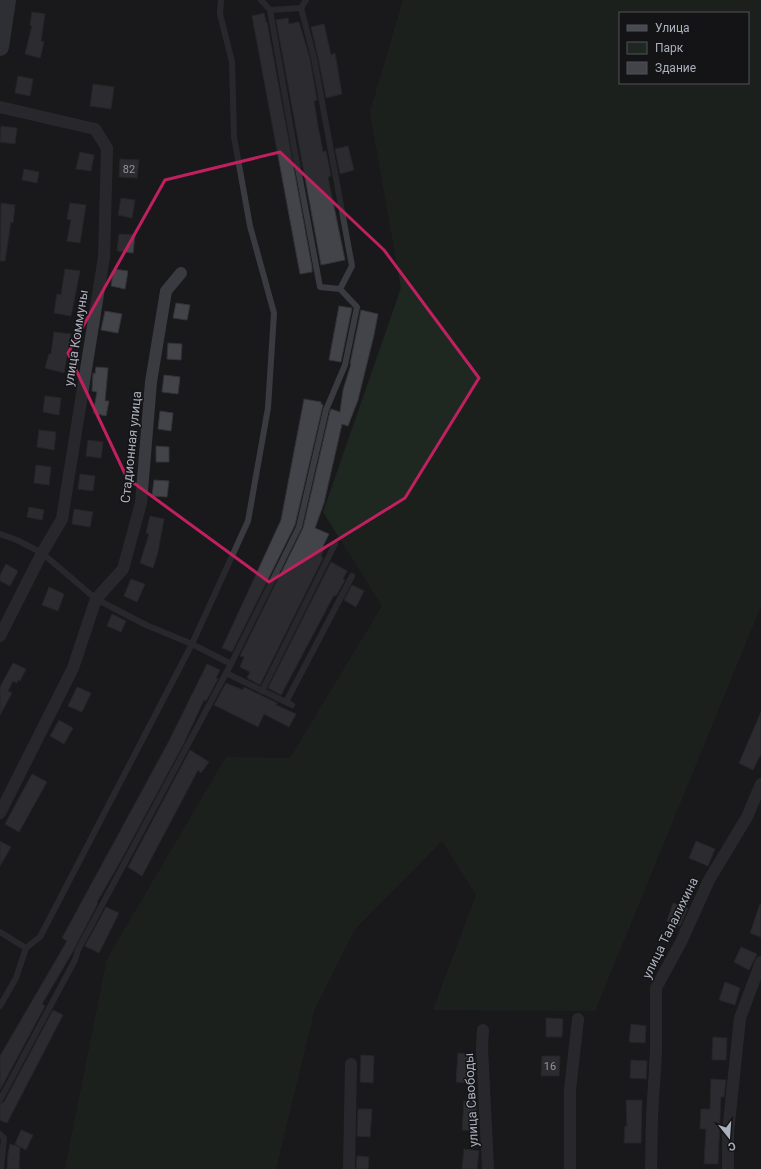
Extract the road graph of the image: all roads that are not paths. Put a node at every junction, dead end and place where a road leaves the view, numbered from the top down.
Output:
1 (7, 0) edge
2 (221, 0) edge
3 (261, 0) edge
4 (306, 0) edge
5 (301, 8) junction
6 (270, 10) junction
7 (0, 47) edge
8 (0, 107) edge
9 (181, 273) dead end
10 (340, 289) junction
11 (0, 534) edge
12 (335, 544) dead end
13 (42, 553) junction
14 (352, 576) dead end
15 (96, 599) junction
16 (0, 636) edge
17 (192, 644) junction
18 (231, 664) junction
19 (226, 673) junction
20 (262, 691) junction
21 (761, 784) edge
22 (0, 813) edge
23 (0, 932) edge
24 (26, 948) junction
25 (761, 962) edge
26 (0, 1006) edge
27 (578, 1019) dead end
28 (483, 1030) dead end
29 (351, 1064) dead end
30 (0, 1100) edge
31 (0, 1134) edge
32 (1, 1169) edge
33 (349, 1169) edge
34 (488, 1169) edge
35 (570, 1169) edge
36 (651, 1169) edge
37 (728, 1169) edge

1 - 7 main road
2 - 17 lane
3 - 6 lane
4 - 5 lane
5 - 6 lane
5 - 10 lane
6 - 10 lane
8 - 13 street, улица Коммуны
9 - 15 street, Стадионная улица
10 - 18 lane
11 - 13 lane
12 - 20 lane
13 - 15 lane
13 - 16 street, улица Коммуны
14 - 20 lane
15 - 17 lane
15 - 22 street, Стадионная улица
17 - 18 lane
17 - 24 lane
18 - 19 lane
19 - 20 lane
19 - 30 lane
21 - 36 street, улица Талалихина
23 - 24 lane
24 - 26 lane
25 - 37 street
27 - 35 street
28 - 34 street, улица Свободы
29 - 33 street
31 - 32 lane

